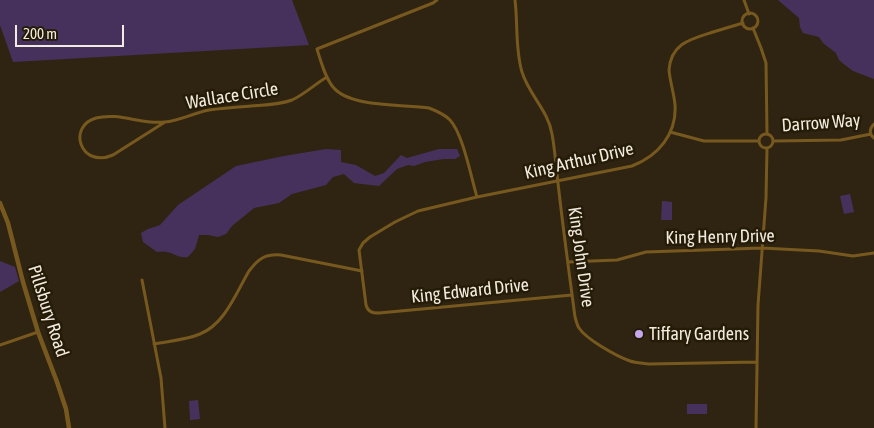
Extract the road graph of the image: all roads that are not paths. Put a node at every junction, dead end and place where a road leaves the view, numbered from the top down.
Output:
1 (437, 0) edge
2 (514, 0) edge
3 (744, 0) edge
4 (749, 14) junction
5 (743, 24) junction
6 (753, 28) junction
7 (327, 77) junction
8 (165, 122) junction
9 (874, 124) edge
10 (670, 132) junction
11 (767, 133) junction
12 (870, 134) junction
13 (874, 138) edge
14 (774, 140) junction
15 (759, 141) junction
16 (767, 148) junction
17 (557, 181) junction
18 (477, 197) junction
19 (0, 203) edge
20 (762, 248) junction
21 (874, 252) edge
22 (568, 262) junction
23 (362, 271) junction
24 (142, 280) dead end
25 (572, 295) junction
26 (38, 332) junction
27 (154, 344) junction
28 (0, 345) edge
29 (757, 362) junction
30 (69, 428) edge
31 (165, 428) edge
32 (756, 428) edge

1 - 7 street
2 - 17 street, King John Drive
3 - 4 street
4 - 5 street
4 - 6 street
5 - 6 street
5 - 10 street, King Arthur Drive
6 - 11 street
7 - 8 street, Wallace Circle
7 - 18 street
8 - 8 street, Wallace Circle
9 - 12 street, Darrow Way
10 - 15 street, Darrow Way
10 - 17 street, King Arthur Drive
11 - 14 street
11 - 15 street
12 - 13 street, Darrow Way
12 - 14 street, Darrow Way
14 - 16 street
15 - 16 street
16 - 20 street
17 - 18 street, King Arthur Drive
17 - 22 street, King John Drive
18 - 23 street, King Arthur Drive
19 - 26 street, Pillsbury Road
20 - 21 street, King Henry Drive
20 - 22 street, King Henry Drive
20 - 29 street
22 - 25 street, King John Drive
23 - 25 street, King Edward Drive
23 - 27 street
24 - 27 street
25 - 29 street, King John Drive
26 - 28 street
26 - 30 street, Pillsbury Road
27 - 31 street
29 - 32 street

